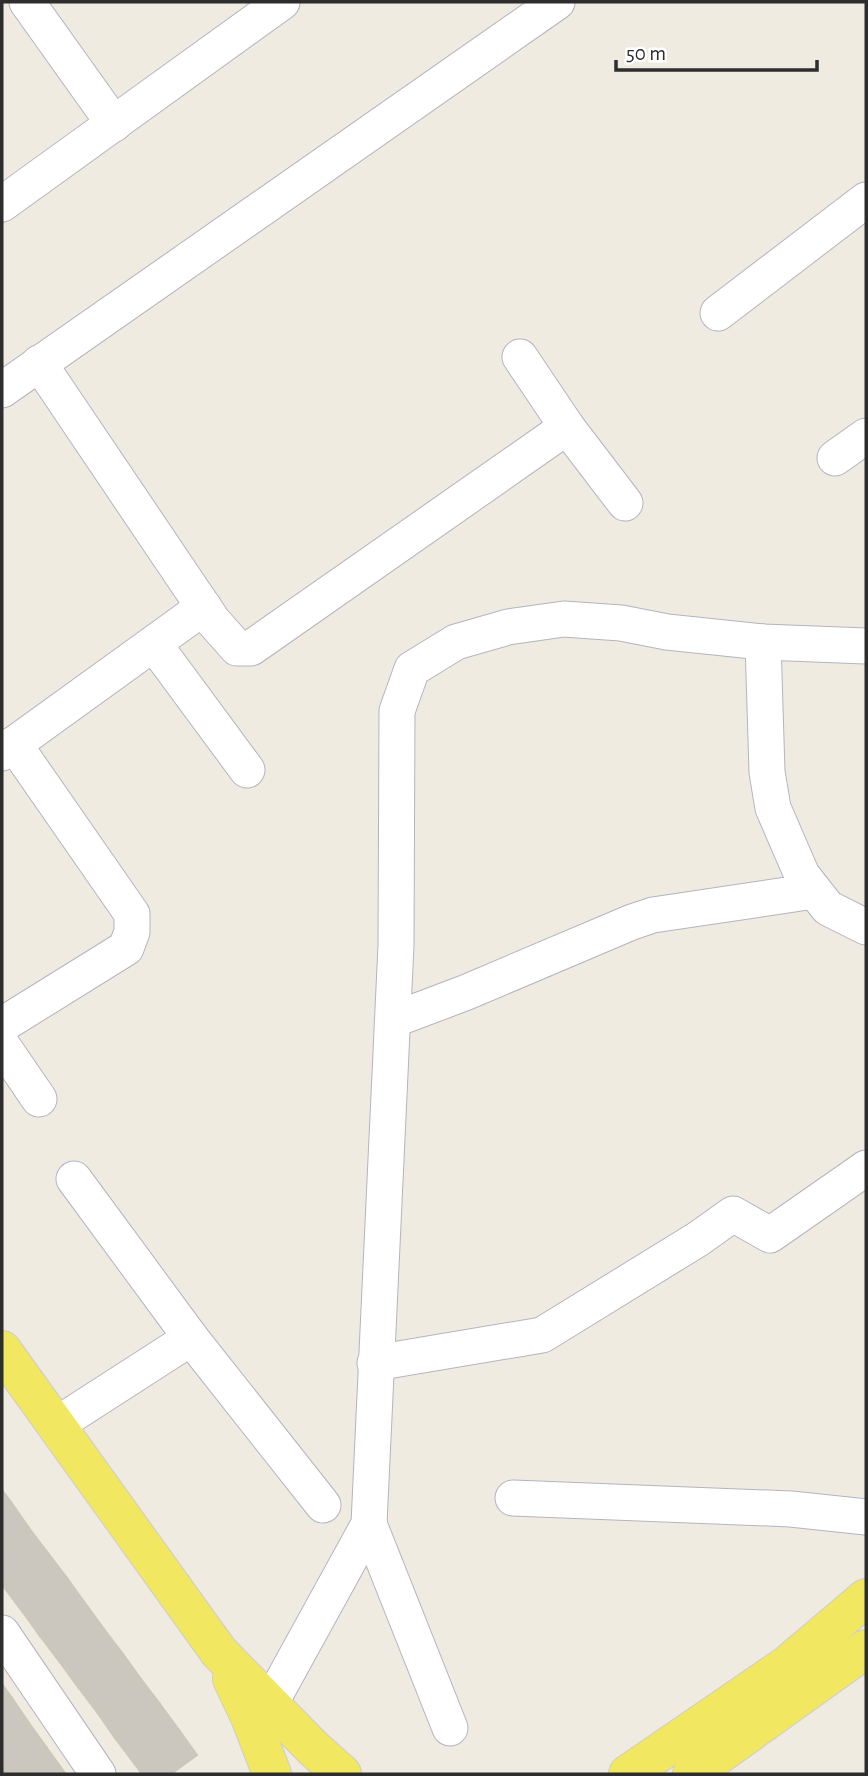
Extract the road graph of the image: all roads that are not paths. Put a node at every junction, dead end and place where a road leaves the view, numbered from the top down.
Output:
1 (27, 2) edge
2 (282, 2) edge
3 (557, 2) edge
4 (114, 124) junction
5 (866, 200) edge
6 (2, 204) edge
7 (718, 313) dead end
8 (520, 357) dead end
9 (38, 363) junction
10 (2, 390) edge
11 (567, 427) junction
12 (866, 436) edge
13 (835, 458) dead end
14 (625, 503) dead end
15 (204, 607) junction
16 (764, 642) junction
17 (154, 644) junction
18 (866, 646) edge
19 (8, 748) edge
20 (247, 770) dead end
21 (814, 891) junction
22 (866, 927) edge
23 (393, 1020) junction
24 (2, 1025) edge
25 (2, 1045) edge
26 (38, 1099) dead end
27 (866, 1168) edge
28 (75, 1179) dead end
29 (191, 1338) junction
30 (2, 1350) edge
31 (375, 1363) junction
32 (56, 1425) junction
33 (513, 1498) dead end
34 (323, 1505) dead end
35 (866, 1517) edge
36 (369, 1524) junction
37 (866, 1598) edge
38 (2, 1633) edge
39 (866, 1649) edge
40 (219, 1652) junction
41 (270, 1704) junction
42 (450, 1728) dead end
43 (99, 1774) edge
44 (272, 1774) edge
45 (342, 1774) edge
46 (628, 1774) edge
47 (692, 1774) edge

1 - 4 street
2 - 4 street
3 - 9 street
4 - 6 street
5 - 7 street
8 - 11 street
9 - 10 street
9 - 15 street
11 - 14 street
11 - 15 street
12 - 13 street
15 - 17 street
16 - 18 street
16 - 21 street
16 - 23 street
17 - 19 street
17 - 20 street
19 - 24 street
21 - 22 street
21 - 23 street
23 - 31 street
25 - 26 street
27 - 31 street
28 - 29 street
29 - 32 street
29 - 34 street
30 - 32 main road
31 - 36 street
32 - 40 main road
33 - 35 street
36 - 41 street
36 - 42 street
37 - 46 main road
38 - 43 street
39 - 47 main road
40 - 41 main road
40 - 44 main road
41 - 45 main road

